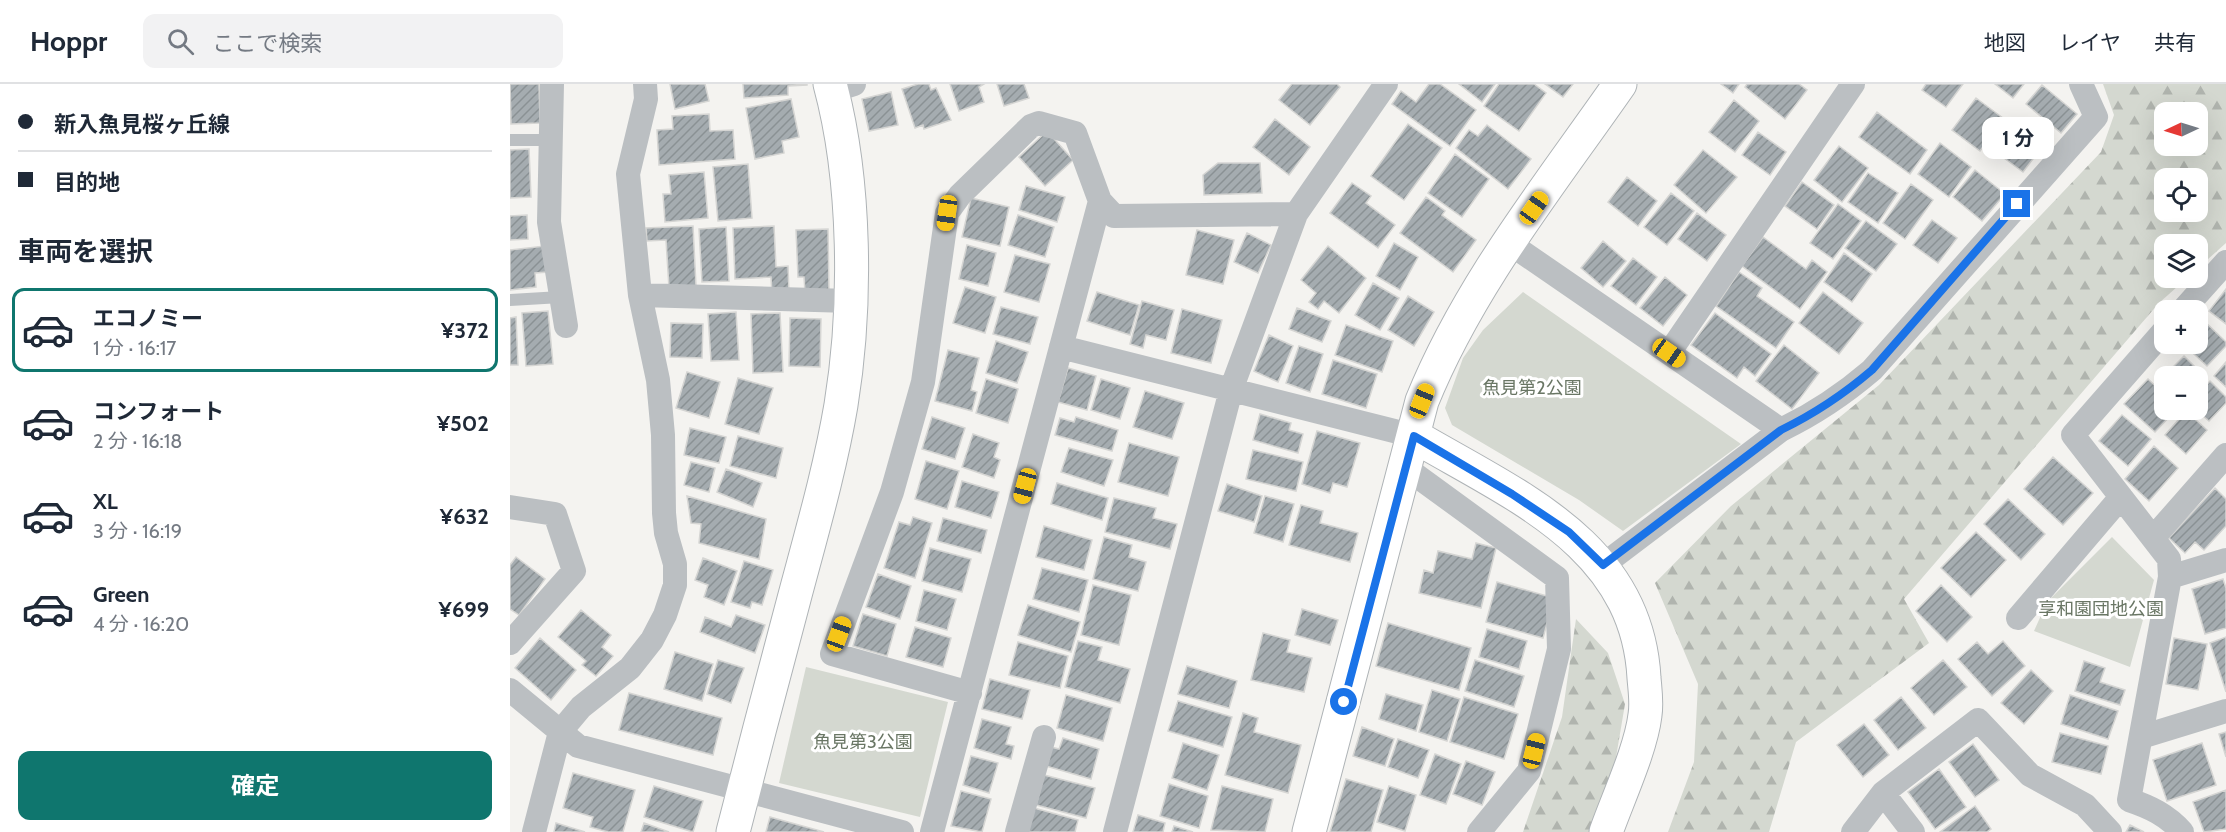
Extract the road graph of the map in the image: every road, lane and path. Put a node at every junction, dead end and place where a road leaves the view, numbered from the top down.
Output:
1 (552, 84) edge
2 (645, 84) edge
3 (1386, 84) edge
4 (1620, 84) edge
5 (1853, 84) edge
6 (2080, 84) edge
7 (839, 86) edge
8 (510, 140) edge
9 (552, 140) junction
10 (1100, 201) junction
11 (1296, 214) junction
12 (1509, 243) junction
13 (2226, 262) edge
14 (640, 295) junction
15 (561, 297) junction
16 (510, 300) edge
17 (2192, 300) edge
18 (850, 301) junction
19 (566, 326) dead end
20 (2154, 342) edge
21 (1061, 347) junction
22 (1669, 353) junction
23 (1231, 390) junction
24 (1781, 430) junction
25 (1414, 436) junction
26 (2226, 456) edge
27 (1406, 468) junction
28 (2121, 497) junction
29 (510, 507) edge
30 (2153, 538) junction
31 (2226, 560) edge
32 (1603, 565) junction
33 (2170, 577) junction
34 (2018, 618) dead end
35 (510, 643) edge
36 (510, 690) edge
37 (970, 693) junction
38 (2226, 711) edge
39 (560, 732) junction
40 (2141, 737) junction
41 (1044, 738) dead end
42 (744, 790) junction
43 (1883, 793) junction
44 (2129, 800) junction
45 (534, 832) edge
46 (733, 832) edge
47 (902, 832) edge
48 (932, 832) edge
49 (1017, 832) edge
50 (1115, 832) edge
51 (1309, 832) edge
52 (1479, 832) edge
53 (1606, 832) edge
54 (1853, 832) edge
55 (1913, 832) edge
56 (2112, 832) edge
57 (2182, 832) edge

1 - 9 street
2 - 14 street
3 - 11 street
4 - 12 street
5 - 22 street
6 - 24 street
7 - 18 street
8 - 9 lane
9 - 15 street
10 - 11 street
10 - 21 street
10 - 37 street
11 - 23 street
12 - 22 street
12 - 25 street
13 - 17 street
14 - 18 street
14 - 39 street
15 - 16 lane
15 - 19 street
18 - 42 street
20 - 28 street
21 - 23 street
21 - 37 street
22 - 24 street
23 - 25 street
23 - 50 street
24 - 32 street
25 - 27 street
25 - 32 street
26 - 30 street
27 - 51 street
27 - 52 street
28 - 30 street
28 - 34 street
29 - 35 street
30 - 33 street
31 - 33 street
32 - 53 street
33 - 40 street
36 - 39 street
37 - 48 street
38 - 40 street
39 - 42 street
39 - 45 street
40 - 44 street
41 - 49 street
42 - 46 street
42 - 47 street
43 - 54 street
43 - 55 street
43 - 56 street
44 - 56 street
44 - 57 street

